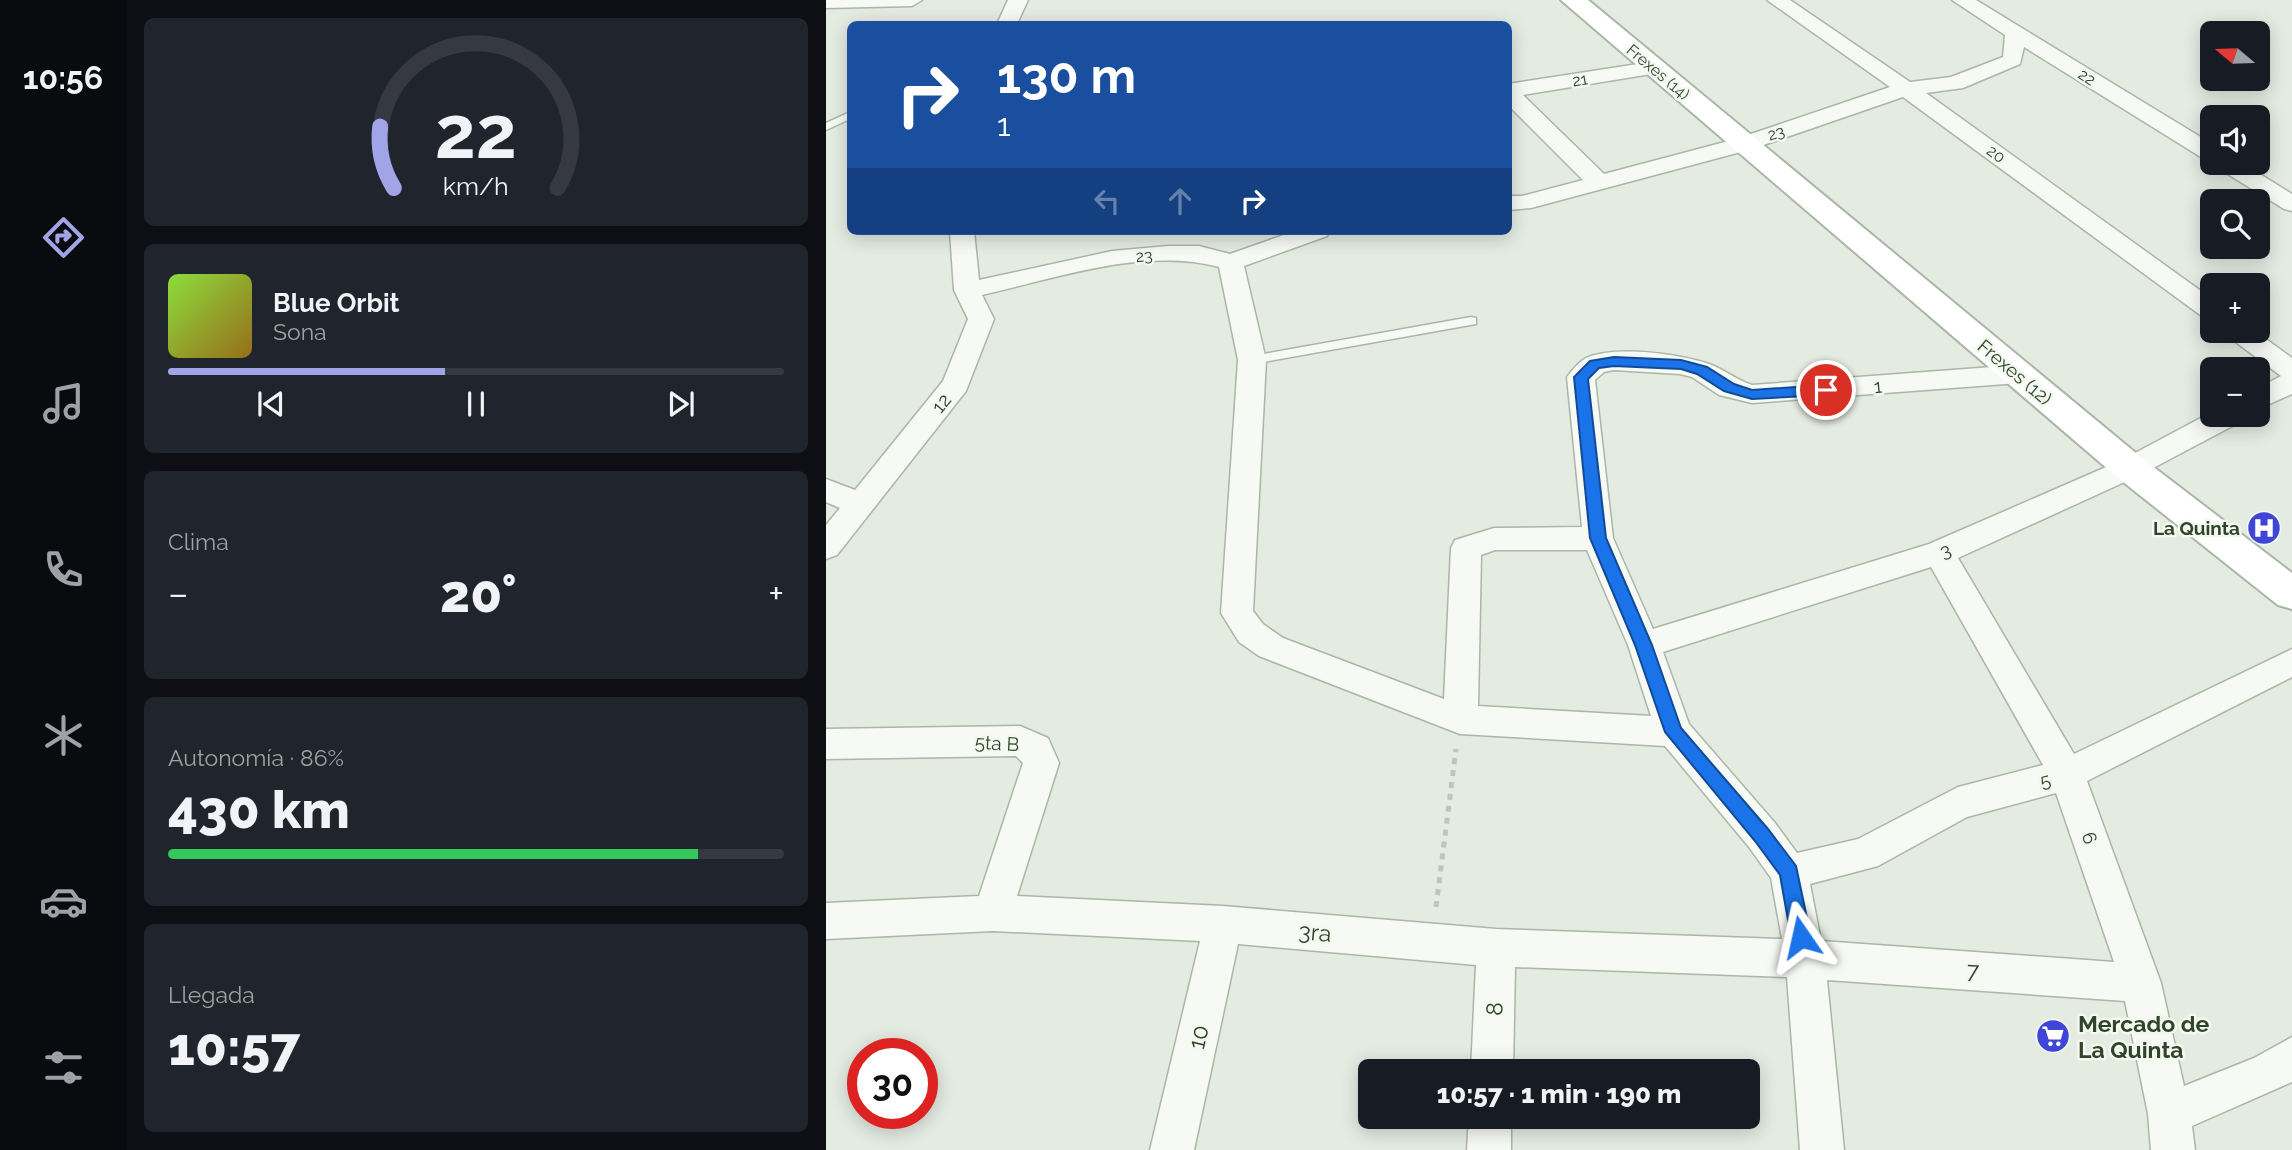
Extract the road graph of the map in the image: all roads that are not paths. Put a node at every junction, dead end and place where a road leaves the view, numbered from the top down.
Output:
1 (912, 0) edge
2 (1018, 0) edge
3 (1573, 0) edge
4 (1777, 0) edge
5 (1962, 0) edge
6 (826, 2) edge
7 (1008, 21) edge
8 (2015, 33) junction
9 (1651, 68) junction
10 (1906, 89) junction
11 (1512, 91) edge
12 (1512, 94) edge
13 (847, 116) edge
14 (826, 127) edge
15 (1744, 144) junction
16 (2200, 147) edge
17 (2245, 175) edge
18 (1598, 182) junction
19 (1512, 203) edge
20 (2292, 204) edge
21 (962, 235) edge
22 (1306, 235) edge
23 (1231, 261) junction
24 (967, 290) junction
25 (2200, 302) edge
26 (1471, 321) dead end
27 (2254, 343) edge
28 (1252, 360) junction
29 (2292, 371) edge
30 (2019, 374) junction
31 (2292, 382) edge
32 (2270, 394) edge
33 (2207, 427) edge
34 (2130, 468) junction
35 (826, 490) edge
36 (859, 504) junction
37 (1598, 538) junction
38 (826, 547) edge
39 (1939, 553) junction
40 (2292, 594) edge
41 (1644, 645) junction
42 (2292, 662) edge
43 (1460, 720) junction
44 (1674, 732) junction
45 (826, 744) edge
46 (2067, 774) junction
47 (1789, 872) junction
48 (993, 914) junction
49 (826, 920) edge
50 (1223, 924) junction
51 (1496, 948) junction
52 (1805, 959) junction
53 (2141, 983) junction
54 (2292, 1058) edge
55 (1492, 1059) edge
56 (1490, 1129) edge
57 (2175, 1140) edge
58 (1172, 1150) edge
59 (1489, 1150) edge
60 (1822, 1150) edge

1 - 6 street
2 - 7 street
3 - 9 main road, Frexes (14)
4 - 10 street, 20
5 - 8 street, 22
8 - 10 street, 23
8 - 16 street, 22
9 - 11 street, 21
9 - 15 main road, Frexes (14)
10 - 15 street, 23
10 - 25 street, 20
12 - 18 street
13 - 14 lane
15 - 18 street, 23
15 - 30 main road, Frexes (12)
17 - 20 street
18 - 19 street, 23
21 - 24 street, 12
22 - 23 street
23 - 24 street, 23
23 - 28 street
24 - 36 street, 12
26 - 28 lane
27 - 29 street
28 - 43 street
30 - 34 main road, Frexes (12)
30 - 37 street, 1
31 - 32 street
33 - 34 street, 3
34 - 39 street, 3
34 - 40 main road, Frexes (12)
35 - 36 street
36 - 38 street, 12
37 - 41 street
37 - 43 street
39 - 41 street, 3
39 - 46 street, 6
41 - 44 street
42 - 46 street, 5
43 - 44 street
44 - 47 street
45 - 48 street, 5ta B
46 - 47 street, 5
46 - 53 street, 6
47 - 52 street
48 - 49 street, 3ra
48 - 50 street, 3ra
50 - 51 street, 3ra
50 - 58 street, 10
51 - 52 street, 3ra
51 - 55 street, 8
52 - 53 street, 7
52 - 60 street
53 - 57 street, 6
54 - 57 street
56 - 59 street

